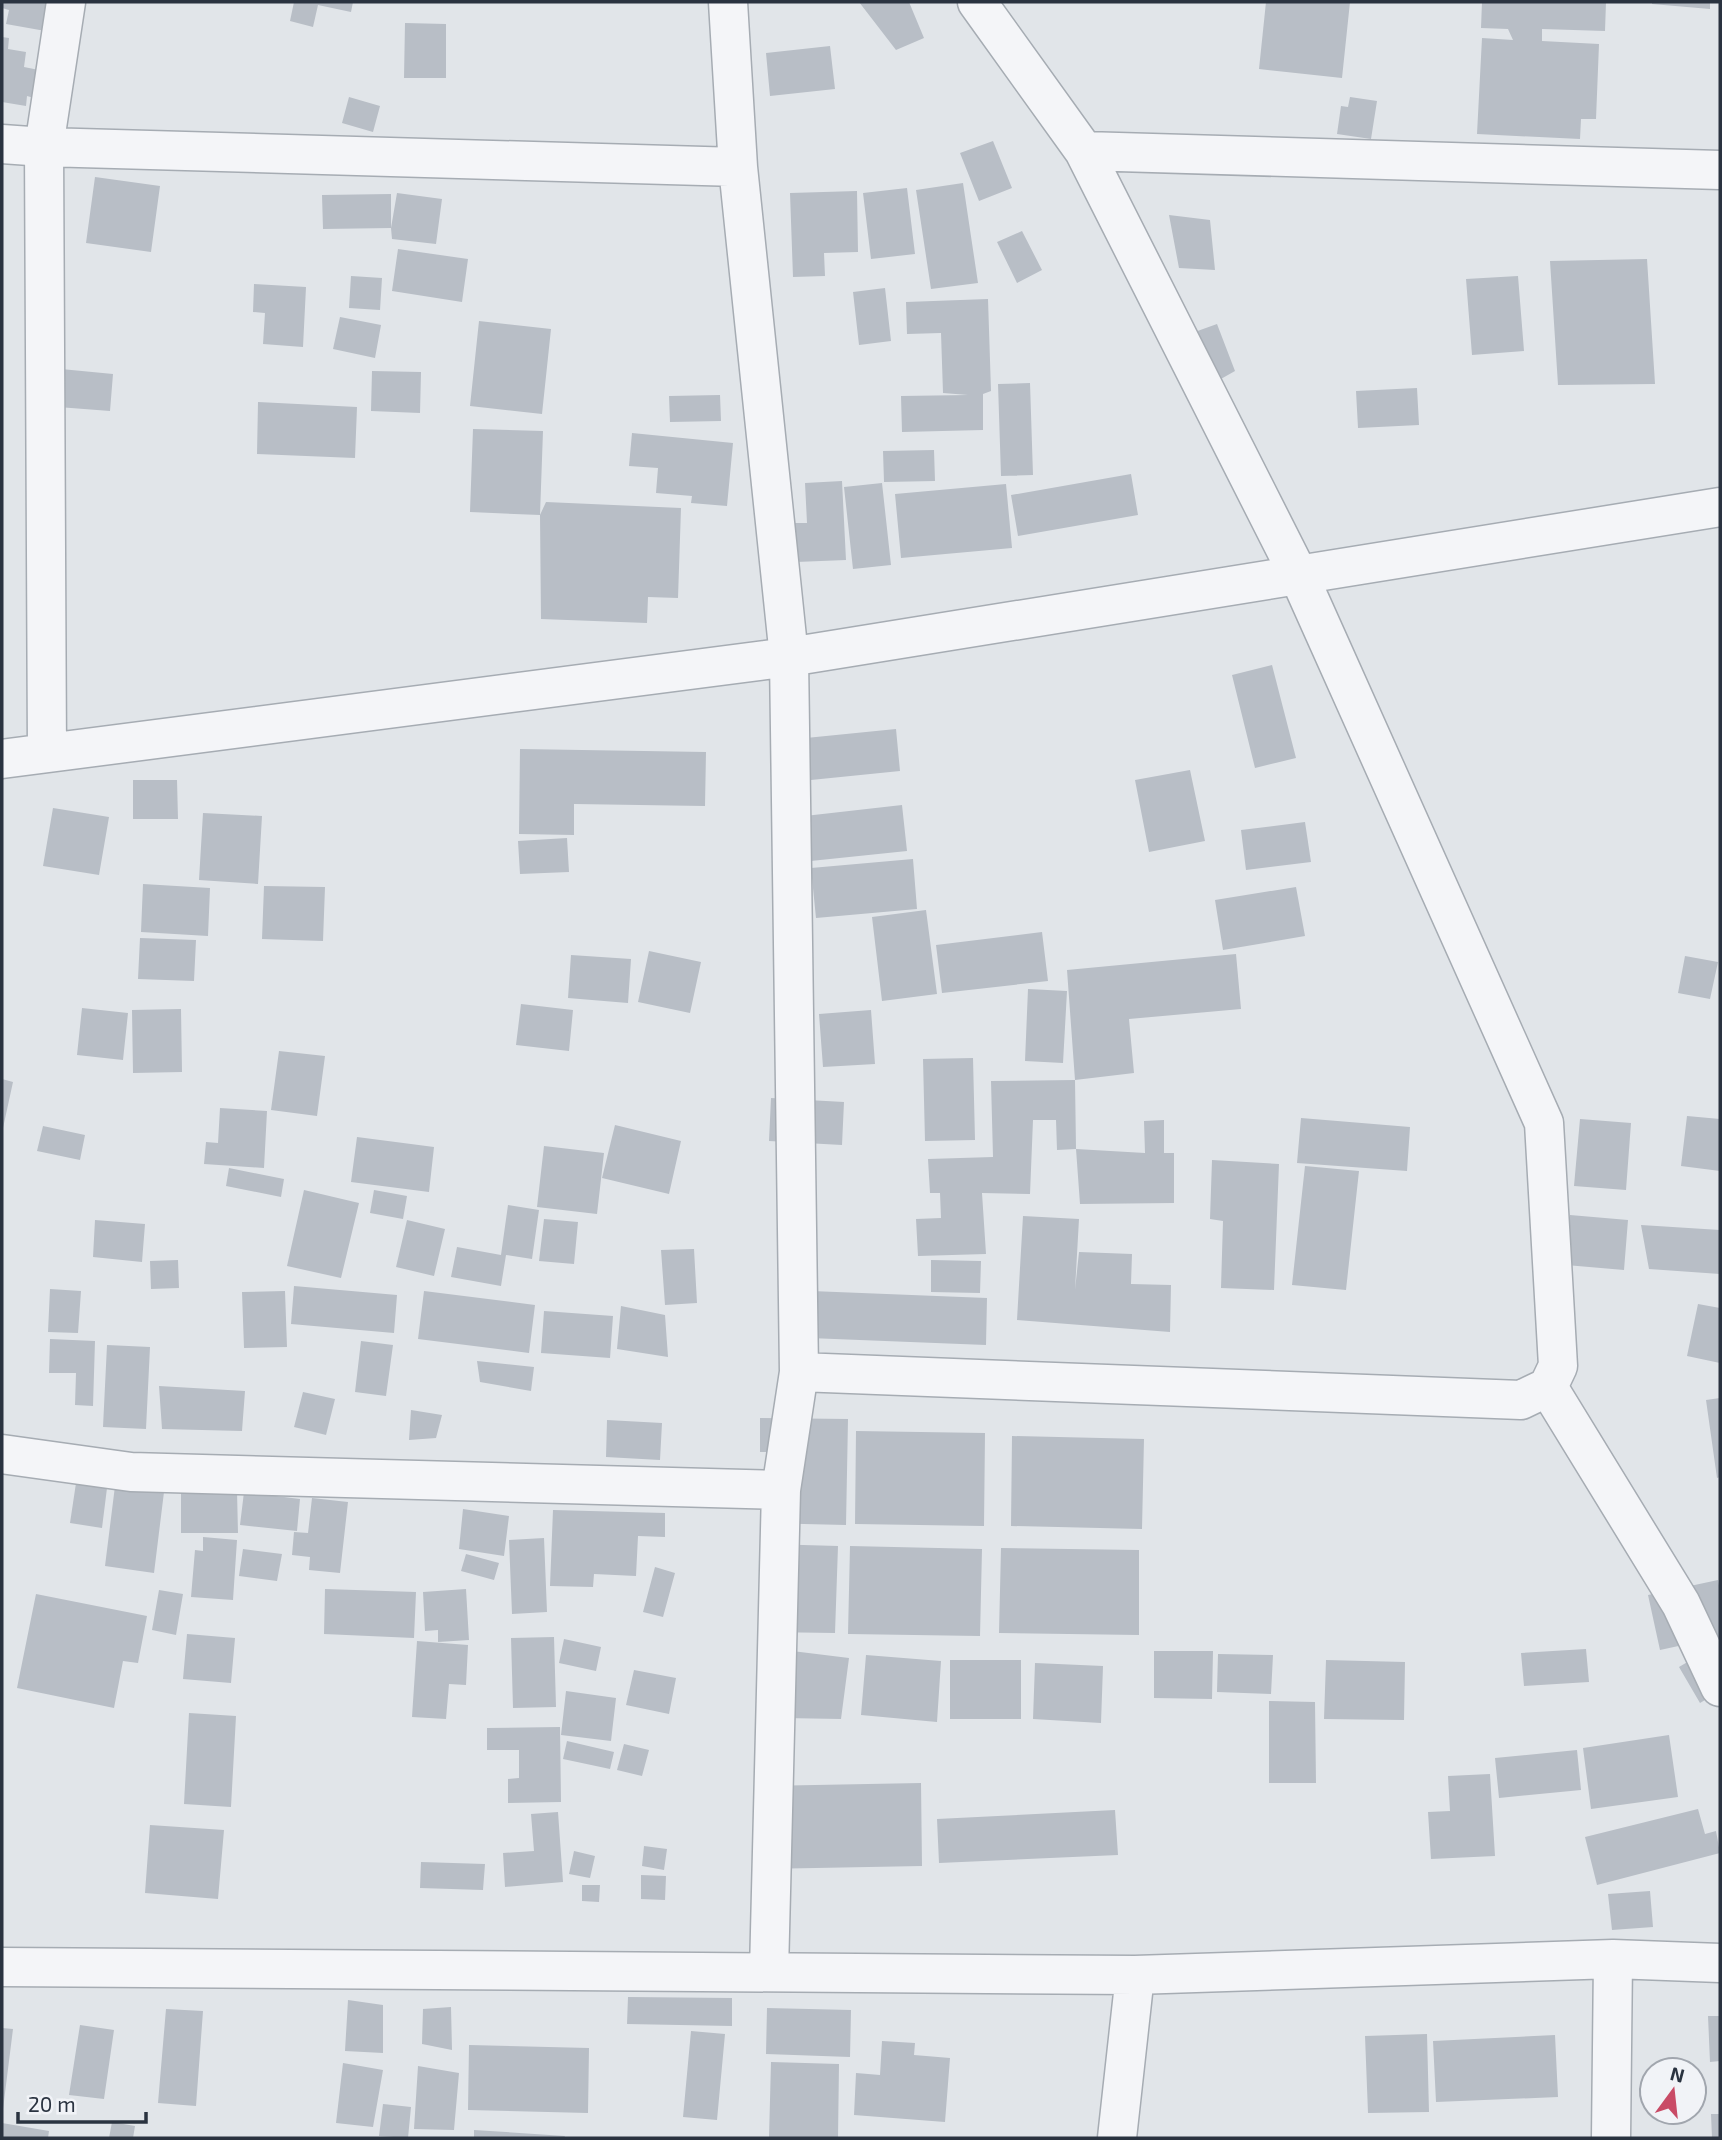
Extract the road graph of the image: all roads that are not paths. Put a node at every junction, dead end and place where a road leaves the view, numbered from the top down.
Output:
1 (66, 2) edge
2 (728, 2) edge
3 (977, 2) edge
4 (2, 144) edge
5 (44, 147) junction
6 (1084, 151) junction
7 (738, 167) junction
8 (1720, 170) edge
9 (1720, 507) edge
10 (1299, 576) junction
11 (789, 657) junction
12 (47, 753) junction
13 (2, 758) edge
14 (799, 1371) junction
15 (1548, 1387) junction
16 (2, 1454) edge
17 (781, 1490) junction
18 (1720, 1687) edge
19 (1612, 1959) junction
20 (1720, 1963) edge
21 (2, 1967) edge
22 (768, 1972) junction
23 (1135, 1975) junction
24 (1117, 2138) edge
25 (1611, 2138) edge

1 - 5 street
2 - 7 street
3 - 6 street
4 - 5 street
5 - 7 street
5 - 12 street
6 - 8 street
6 - 10 street
7 - 11 street
9 - 10 street
10 - 11 street
10 - 15 street
11 - 12 street
11 - 14 street
12 - 13 street
14 - 15 street
14 - 17 street
15 - 18 street
16 - 17 street
17 - 22 street
19 - 20 street
19 - 23 street
19 - 25 street
21 - 22 street
22 - 23 street
23 - 24 street

